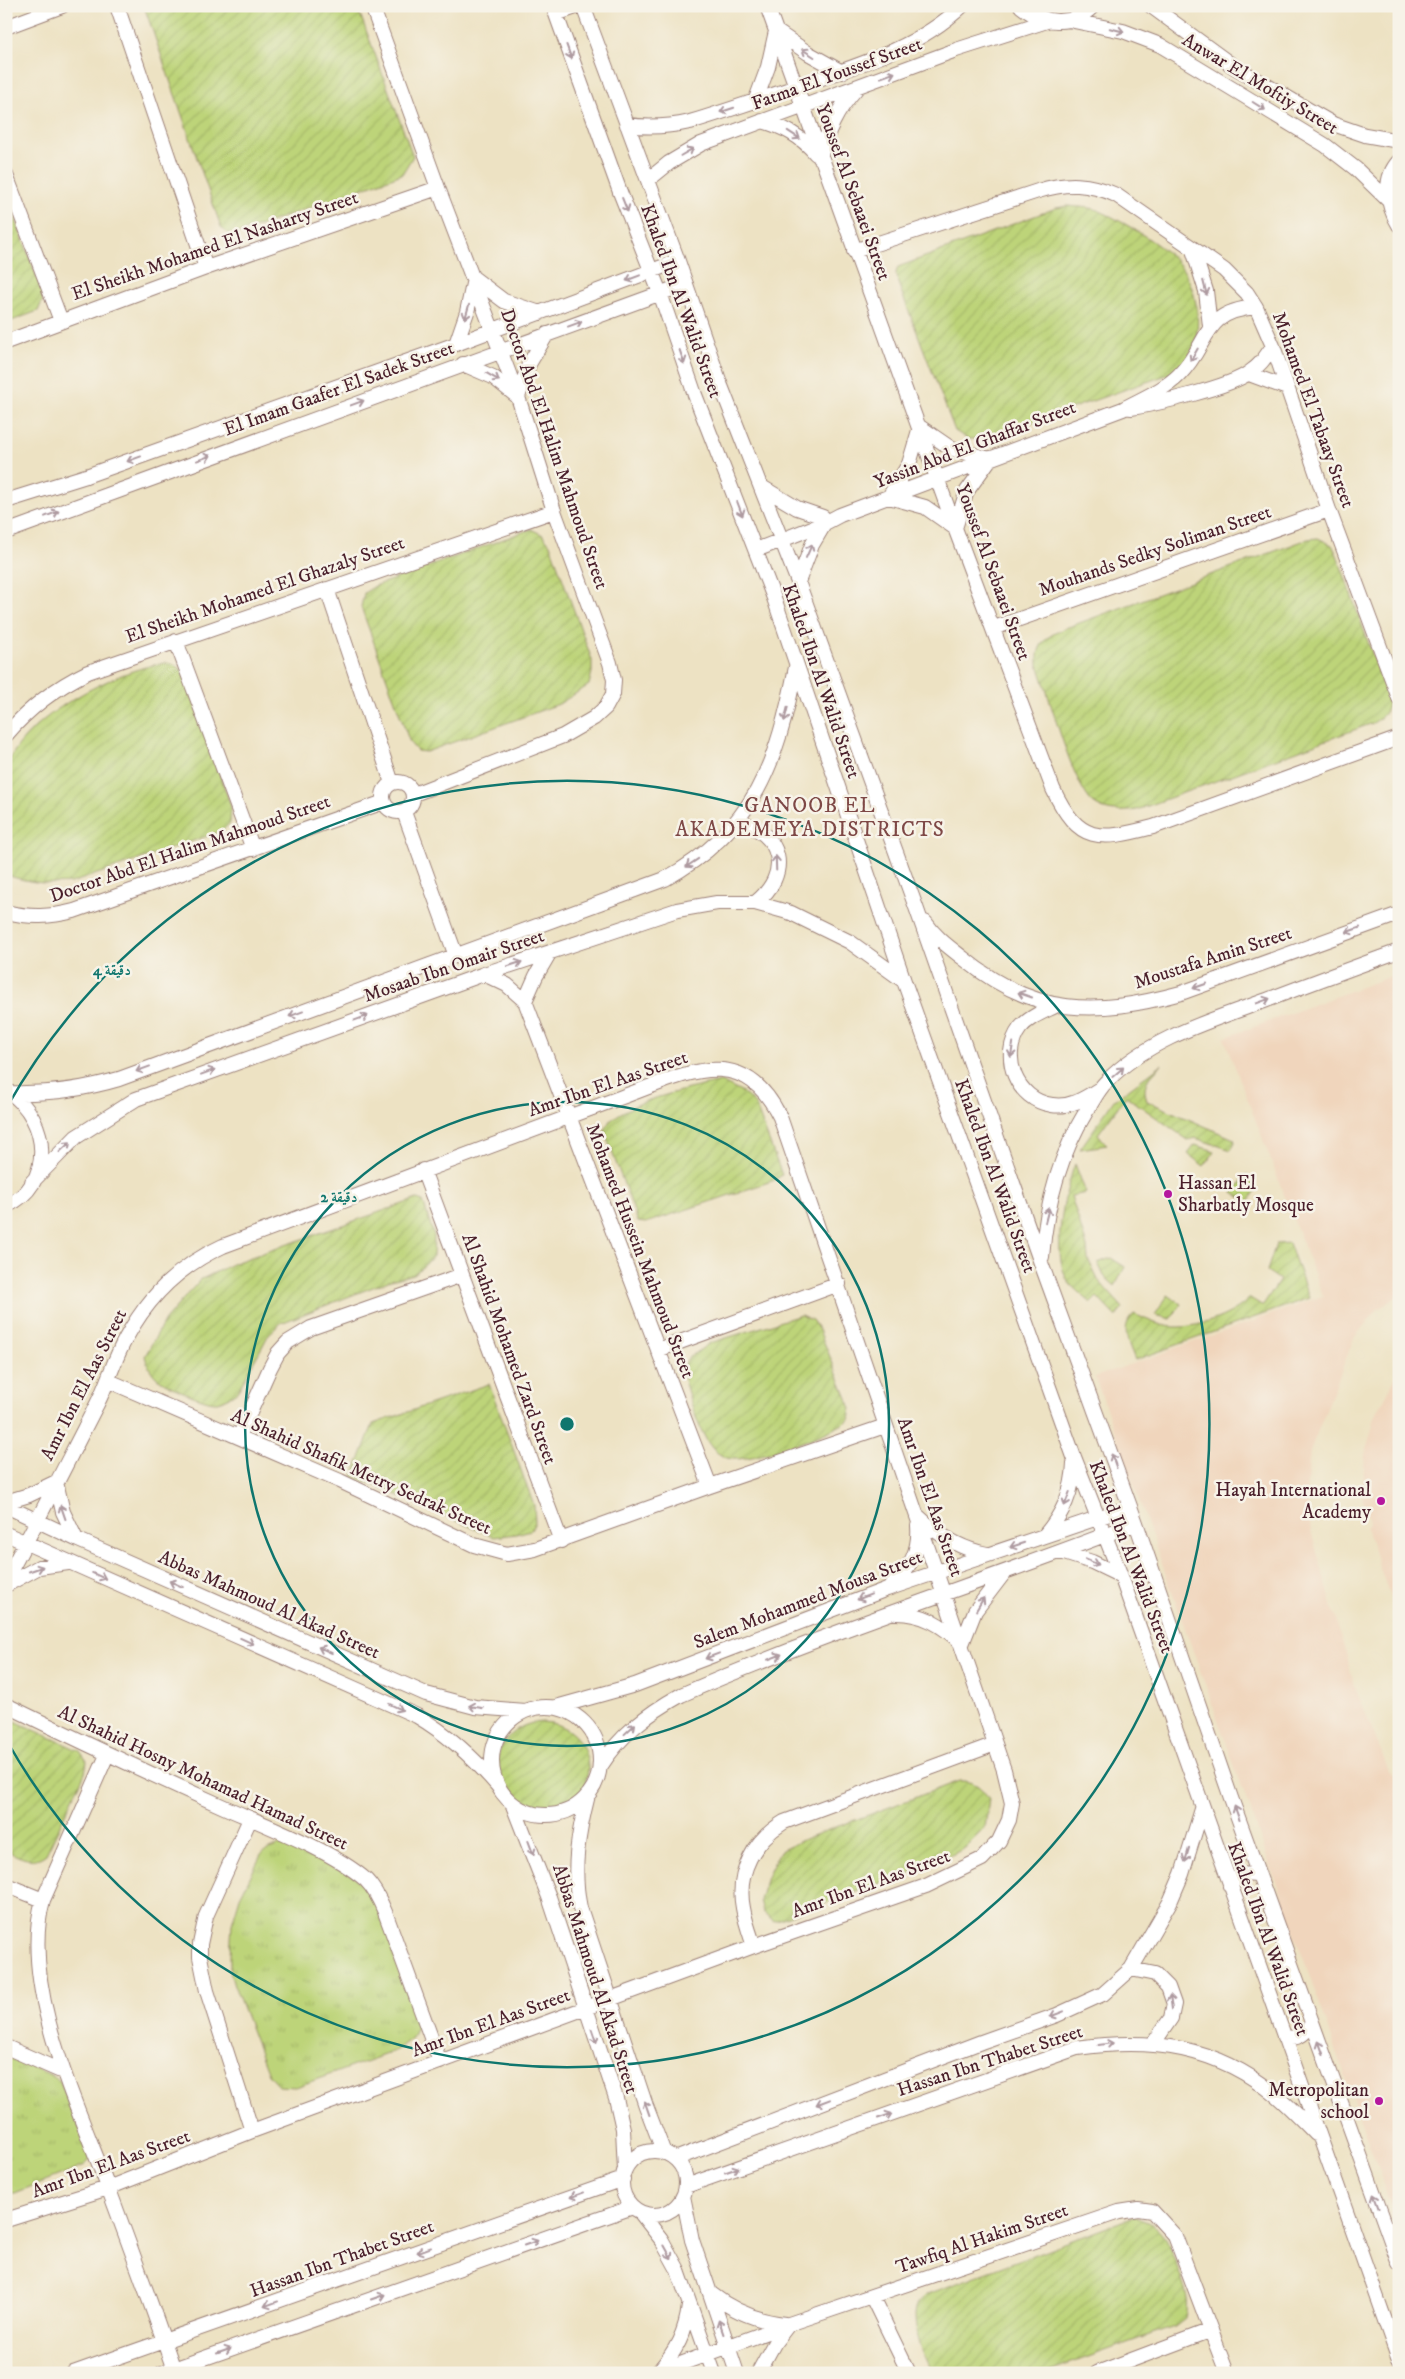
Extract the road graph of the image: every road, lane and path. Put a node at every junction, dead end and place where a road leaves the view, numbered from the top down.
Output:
1 (62, 6) edge
2 (117, 6) edge
3 (372, 6) edge
4 (579, 6) edge
5 (583, 6) edge
6 (767, 6) edge
7 (962, 6) edge
8 (1021, 6) edge
9 (1093, 6) edge
10 (1151, 6) edge
11 (554, 10) edge
12 (1069, 20) junction
13 (1047, 21) junction
14 (6, 26) edge
15 (776, 31) junction
16 (842, 72) junction
17 (858, 86) junction
18 (795, 88) junction
19 (755, 102) junction
20 (802, 107) junction
21 (762, 121) junction
22 (627, 126) junction
23 (1399, 141) edge
24 (820, 158) junction
25 (1399, 161) edge
26 (6, 175) edge
27 (648, 180) junction
28 (438, 188) junction
29 (1388, 200) junction
30 (1399, 225) edge
31 (1193, 250) junction
32 (854, 251) junction
33 (678, 261) junction
34 (206, 268) junction
35 (652, 271) junction
36 (474, 279) junction
37 (686, 284) junction
38 (660, 293) junction
39 (1256, 307) junction
40 (540, 313) junction
41 (61, 321) junction
42 (1210, 326) junction
43 (493, 330) junction
44 (547, 334) junction
45 (6, 342) edge
46 (456, 344) junction
47 (1272, 346) junction
48 (500, 351) junction
49 (463, 364) junction
50 (1249, 374) junction
51 (1287, 388) junction
52 (518, 397) junction
53 (1123, 409) junction
54 (920, 427) junction
55 (990, 459) junction
56 (938, 479) junction
57 (762, 486) junction
58 (890, 497) junction
59 (6, 501) edge
60 (554, 510) junction
61 (1329, 510) junction
62 (824, 520) junction
63 (955, 528) junction
64 (6, 532) edge
65 (781, 536) junction
66 (754, 546) junction
67 (798, 582) junction
68 (327, 589) junction
69 (994, 628) junction
70 (176, 641) junction
71 (796, 666) junction
72 (1399, 698) edge
73 (6, 735) edge
74 (1399, 738) edge
75 (392, 783) junction
76 (414, 794) junction
77 (384, 802) junction
78 (404, 812) junction
79 (737, 821) junction
80 (253, 849) junction
81 (755, 903) junction
82 (917, 910) junction
83 (6, 912) edge
84 (1399, 914) edge
85 (1399, 951) edge
86 (550, 952) junction
87 (456, 956) junction
88 (484, 974) junction
89 (904, 981) junction
90 (525, 1001) junction
91 (1055, 1006) junction
92 (1101, 1088) junction
93 (8, 1092) edge
94 (569, 1117) junction
95 (423, 1170) junction
96 (32, 1182) junction
97 (22, 1196) junction
98 (6, 1206) edge
99 (6, 1216) edge
100 (1041, 1263) junction
101 (462, 1275) junction
102 (839, 1284) junction
103 (658, 1350) junction
104 (109, 1381) junction
105 (885, 1426) junction
106 (239, 1437) junction
107 (1074, 1457) junction
108 (56, 1482) junction
109 (710, 1486) junction
110 (6, 1502) edge
111 (6, 1506) edge
112 (1130, 1507) junction
113 (917, 1515) junction
114 (1098, 1518) junction
115 (38, 1521) junction
116 (1136, 1523) junction
117 (6, 1534) edge
118 (1105, 1535) junction
119 (1044, 1536) junction
120 (76, 1539) junction
121 (560, 1541) junction
122 (26, 1543) junction
123 (1061, 1552) junction
124 (988, 1554) junction
125 (69, 1563) junction
126 (936, 1571) junction
127 (1006, 1571) junction
128 (1121, 1576) junction
129 (6, 1579) edge
130 (6, 1585) edge
131 (887, 1588) junction
132 (944, 1593) junction
133 (890, 1613) junction
134 (962, 1644) junction
135 (6, 1705) edge
136 (556, 1708) junction
137 (525, 1711) junction
138 (995, 1744) junction
139 (107, 1755) junction
140 (600, 1767) junction
141 (498, 1786) junction
142 (588, 1796) junction
143 (512, 1803) junction
144 (1202, 1809) junction
145 (250, 1819) junction
146 (1259, 1876) junction
147 (6, 1885) edge
148 (1230, 1886) junction
149 (43, 1900) junction
150 (754, 1946) junction
151 (1131, 1969) junction
152 (611, 1999) junction
153 (585, 2009) junction
154 (1312, 2022) junction
155 (1284, 2037) junction
156 (1153, 2044) junction
157 (6, 2047) edge
158 (440, 2062) junction
159 (63, 2072) junction
160 (252, 2131) junction
161 (1319, 2137) junction
162 (670, 2156) junction
163 (624, 2174) junction
164 (108, 2188) junction
165 (685, 2191) junction
166 (637, 2209) junction
167 (6, 2220) edge
168 (1399, 2263) edge
169 (709, 2293) junction
170 (872, 2297) junction
171 (690, 2301) junction
172 (789, 2324) junction
173 (1211, 2330) junction
174 (164, 2342) junction
175 (728, 2348) junction
176 (707, 2354) junction
177 (1399, 2360) edge
178 (170, 2371) edge
179 (73, 2373) edge
180 (657, 2373) edge
181 (714, 2373) edge
182 (737, 2373) edge
183 (758, 2373) edge
184 (908, 2373) edge
185 (1097, 2373) edge
186 (1227, 2373) edge

1 - 14 street
2 - 34 street
3 - 28 street, Doctor Abd El Halim Mahmoud Street
4 - 11 street
5 - 22 street, Khaled Ibn Al Walid Street
6 - 15 street, Youssef Al Sebaaei Street
7 - 16 street, Fatma El Youssef Street
8 - 13 street
9 - 12 street
10 - 23 street, Anwar El Moftiy Street
11 -> 35 street, Khaled Ibn Al Walid Street
12 - 13 street, Fatma El Youssef Street
12 -> 29 street, Anwar El Moftiy Street
17 -> 13 street, Fatma El Youssef Street
16 -> 15 street
15 - 18 street, Youssef Al Sebaaei Street
15 - 19 street
16 - 18 street, Fatma El Youssef Street
17 - 20 street, Fatma El Youssef Street
17 - 24 street
18 - 19 street, Fatma El Youssef Street
18 - 20 street, Youssef Al Sebaaei Street
19 -> 22 street, Fatma El Youssef Street
20 - 21 street, Fatma El Youssef Street
20 - 24 street, Youssef Al Sebaaei Street
21 -> 24 street
27 -> 21 street, Fatma El Youssef Street
22 - 27 street, Khaled Ibn Al Walid Street
24 - 32 street, Youssef Al Sebaaei Street
25 - 29 street
26 - 41 street
27 - 33 street, Khaled Ibn Al Walid Street
28 - 34 street, El Sheikh Mohamed El Nasharty Street
28 - 36 street, Doctor Abd El Halim Mahmoud Street
29 - 30 street
31 - 32 street, Mohamed El Tabaay Street
31 - 39 street, Mohamed El Tabaay Street
31 -> 42 street
32 - 54 street, Youssef Al Sebaaei Street
33 - 35 street, El Imam Gaafer El Sadek Street
33 - 37 street, Khaled Ibn Al Walid Street
34 - 41 street, El Sheikh Mohamed El Nasharty Street
35 - 38 street, Khaled Ibn Al Walid Street
35 -> 40 street, El Imam Gaafer El Sadek Street
36 - 40 street
36 - 43 street, Doctor Abd El Halim Mahmoud Street
36 -> 46 street
37 - 38 street, El Imam Gaafer El Sadek Street
37 - 57 street, Khaled Ibn Al Walid Street
44 -> 38 street, El Imam Gaafer El Sadek Street
38 -> 66 street, Khaled Ibn Al Walid Street
39 - 42 street, Yassin Abd El Ghaffar Street
39 - 47 street, Mohamed El Tabaay Street
40 - 43 street, El Imam Gaafer El Sadek Street
41 - 45 street, El Sheikh Mohamed El Nasharty Street
42 -> 53 street, Yassin Abd El Ghaffar Street
43 - 46 street, El Imam Gaafer El Sadek Street
43 - 48 street, Doctor Abd El Halim Mahmoud Street
44 - 48 street, El Imam Gaafer El Sadek Street
44 - 52 street
46 -> 59 street, El Imam Gaafer El Sadek Street
47 - 50 street, Yassin Abd El Ghaffar Street
47 - 51 street, Mohamed El Tabaay Street
48 - 49 street, El Imam Gaafer El Sadek Street
48 - 52 street, Doctor Abd El Halim Mahmoud Street
49 -> 52 street
64 -> 49 street, El Imam Gaafer El Sadek Street
50 - 51 street
50 - 53 street, Yassin Abd El Ghaffar Street
51 - 61 street, Mohamed El Tabaay Street
52 - 60 street, Doctor Abd El Halim Mahmoud Street
53 - 55 street, Yassin Abd El Ghaffar Street
54 - 55 street
54 - 56 street, Youssef Al Sebaaei Street
54 - 58 street
55 - 56 street, Yassin Abd El Ghaffar Street
55 - 63 street
56 - 58 street, Yassin Abd El Ghaffar Street
56 - 63 street, Youssef Al Sebaaei Street
57 - 62 street
57 - 65 street, Khaled Ibn Al Walid Street
58 - 62 street, Yassin Abd El Ghaffar Street
58 - 63 street
60 - 68 street, El Sheikh Mohamed El Ghazaly Street
60 - 76 street, Doctor Abd El Halim Mahmoud Street
61 - 69 street, Mouhands Sedky Soliman Street
61 - 72 street, Mohamed El Tabaay Street
62 - 65 street, Yassin Abd El Ghaffar Street
67 -> 62 street
63 - 69 street, Youssef Al Sebaaei Street
65 - 66 street, Yassin Abd El Ghaffar Street
65 - 67 street, Khaled Ibn Al Walid Street
66 - 71 street, Khaled Ibn Al Walid Street
67 - 82 street, Khaled Ibn Al Walid Street
68 - 70 street, El Sheikh Mohamed El Ghazaly Street
68 - 75 street
69 - 74 street, Youssef Al Sebaaei Street
70 - 73 street, El Sheikh Mohamed El Ghazaly Street
70 - 80 street
71 -> 79 street, Mosaab Ibn Omair Street
71 - 89 street, Khaled Ibn Al Walid Street
75 - 76 street
75 - 77 street
76 - 78 street
77 - 78 street
77 - 80 street, Doctor Abd El Halim Mahmoud Street
78 - 87 street
81 -> 79 street
79 -> 87 street, Mosaab Ibn Omair Street
80 - 83 street, Doctor Abd El Halim Mahmoud Street
81 - 86 street, Mosaab Ibn Omair Street
81 - 89 street, Mosaab Ibn Omair Street
91 -> 82 street, Moustafa Amin Street
82 - 100 street, Khaled Ibn Al Walid Street
84 -> 91 street, Moustafa Amin Street
92 -> 85 street
88 -> 86 street, Mosaab Ibn Omair Street
86 - 90 street
87 -> 93 street, Mosaab Ibn Omair Street
88 - 90 street, Mohamed Hussein Mahmoud Street
96 -> 88 street, Mosaab Ibn Omair Street
89 - 107 street, Khaled Ibn Al Walid Street
90 - 94 street, Mohamed Hussein Mahmoud Street
91 -> 92 street
100 -> 92 street
93 - 96 street
94 - 95 street, Amr Ibn El Aas Street
94 - 102 street, Amr Ibn El Aas Street
94 - 103 street, Mohamed Hussein Mahmoud Street
95 - 101 street, Al Shahid Mohamed Zard Street
95 - 104 street, Amr Ibn El Aas Street
96 - 97 street
97 - 98 street
97 - 99 street
112 -> 100 street, Khaled Ibn Al Walid Street
101 - 106 street
101 - 121 street, Al Shahid Mohamed Zard Street
102 - 103 street
102 - 105 street, Amr Ibn El Aas Street
103 - 109 street, Mohamed Hussein Mahmoud Street
104 - 106 street, Al Shahid Shafik Metry Sedrak Street
104 - 108 street, Amr Ibn El Aas Street
105 - 109 street, Al Shahid Shafik Metry Sedrak Street
105 - 113 street, Amr Ibn El Aas Street
106 - 121 street, Al Shahid Shafik Metry Sedrak Street
107 - 114 street, Khaled Ibn Al Walid Street
107 -> 119 street
108 - 110 street
108 - 115 street, Amr Ibn El Aas Street
120 -> 108 street
109 - 121 street, Al Shahid Shafik Metry Sedrak Street
111 - 115 street, Abbas Mahmoud Al Akad Street
112 - 114 street, Salem Mohammed Mousa Street
112 - 116 street, Khaled Ibn Al Walid Street
113 - 124 street
113 - 126 street, Amr Ibn El Aas Street
113 - 131 street
114 - 118 street, Khaled Ibn Al Walid Street
114 - 119 street, Salem Mohammed Mousa Street
115 - 120 street, Abbas Mahmoud Al Akad Street
115 - 122 street, Amr Ibn El Aas Street
116 - 118 street
146 -> 116 street, Khaled Ibn Al Walid Street
117 - 122 street
118 - 123 street
118 - 128 street, Khaled Ibn Al Walid Street
119 -> 124 street, Salem Mohammed Mousa Street
137 -> 120 street, Abbas Mahmoud Al Akad Street
122 - 125 street
122 - 129 street, Amr Ibn El Aas Street
123 - 127 street
123 -> 128 street
124 - 126 street, Salem Mohammed Mousa Street
130 -> 125 street
125 -> 141 street
126 - 131 street, Salem Mohammed Mousa Street
126 - 132 street, Amr Ibn El Aas Street
127 - 132 street
134 -> 127 street
128 - 144 street, Khaled Ibn Al Walid Street
131 -> 136 street, Salem Mohammed Mousa Street
132 - 133 street
132 - 134 street, Amr Ibn El Aas Street
133 - 134 street
140 -> 133 street
134 - 138 street, Amr Ibn El Aas Street
135 - 139 street, Al Shahid Hosny Mohamad Hamad Street
136 - 137 street
136 - 140 street
137 - 141 street
138 - 150 street
138 - 150 street, Amr Ibn El Aas Street
139 - 145 street, Al Shahid Hosny Mohamad Hamad Street
139 - 149 street
140 - 142 street
141 - 143 street
142 - 143 street
142 - 152 street, Abbas Mahmoud Al Akad Street
143 -> 153 street, Abbas Mahmoud Al Akad Street
144 - 148 street, Khaled Ibn Al Walid Street
144 -> 151 street, Hassan Ibn Thabet Street
145 - 158 street, Al Shahid Hosny Mohamad Hamad Street
145 - 160 street
146 - 148 street
146 - 154 street, Khaled Ibn Al Walid Street
147 - 149 street
148 - 155 street, Khaled Ibn Al Walid Street
149 - 159 street
150 - 152 street, Amr Ibn El Aas Street
156 -> 151 street
151 -> 162 street, Hassan Ibn Thabet Street
152 - 153 street, Amr Ibn El Aas Street
162 -> 152 street, Abbas Mahmoud Al Akad Street
153 - 158 street, Amr Ibn El Aas Street
153 -> 163 street, Abbas Mahmoud Al Akad Street
154 - 155 street
168 -> 154 street, Khaled Ibn Al Walid Street
155 - 161 street, Khaled Ibn Al Walid Street
156 - 161 street, Hassan Ibn Thabet Street
165 -> 156 street, Hassan Ibn Thabet Street
157 - 159 street
158 - 160 street, Amr Ibn El Aas Street
159 - 164 street
160 - 164 street, Amr Ibn El Aas Street
161 - 177 street, Khaled Ibn Al Walid Street
162 - 163 street
162 - 165 street
163 - 166 street
163 -> 174 street, Hassan Ibn Thabet Street
164 - 167 street, Amr Ibn El Aas Street
164 - 174 street
165 - 166 street
165 - 169 street
166 -> 171 street
178 -> 166 street
169 - 172 street
175 -> 169 street
170 - 172 street, Tawfiq Al Hakim Street
170 - 173 street, Tawfiq Al Hakim Street
170 - 184 street
171 - 176 street
171 - 180 street
172 - 175 street, Tawfiq Al Hakim Street
172 - 183 street
173 - 185 street
173 - 186 street, Tawfiq Al Hakim Street
174 - 178 street
174 - 179 street, Hassan Ibn Thabet Street
175 - 176 street, Tawfiq Al Hakim Street
175 - 182 street
176 - 180 street, Tawfiq Al Hakim Street
176 - 181 street

